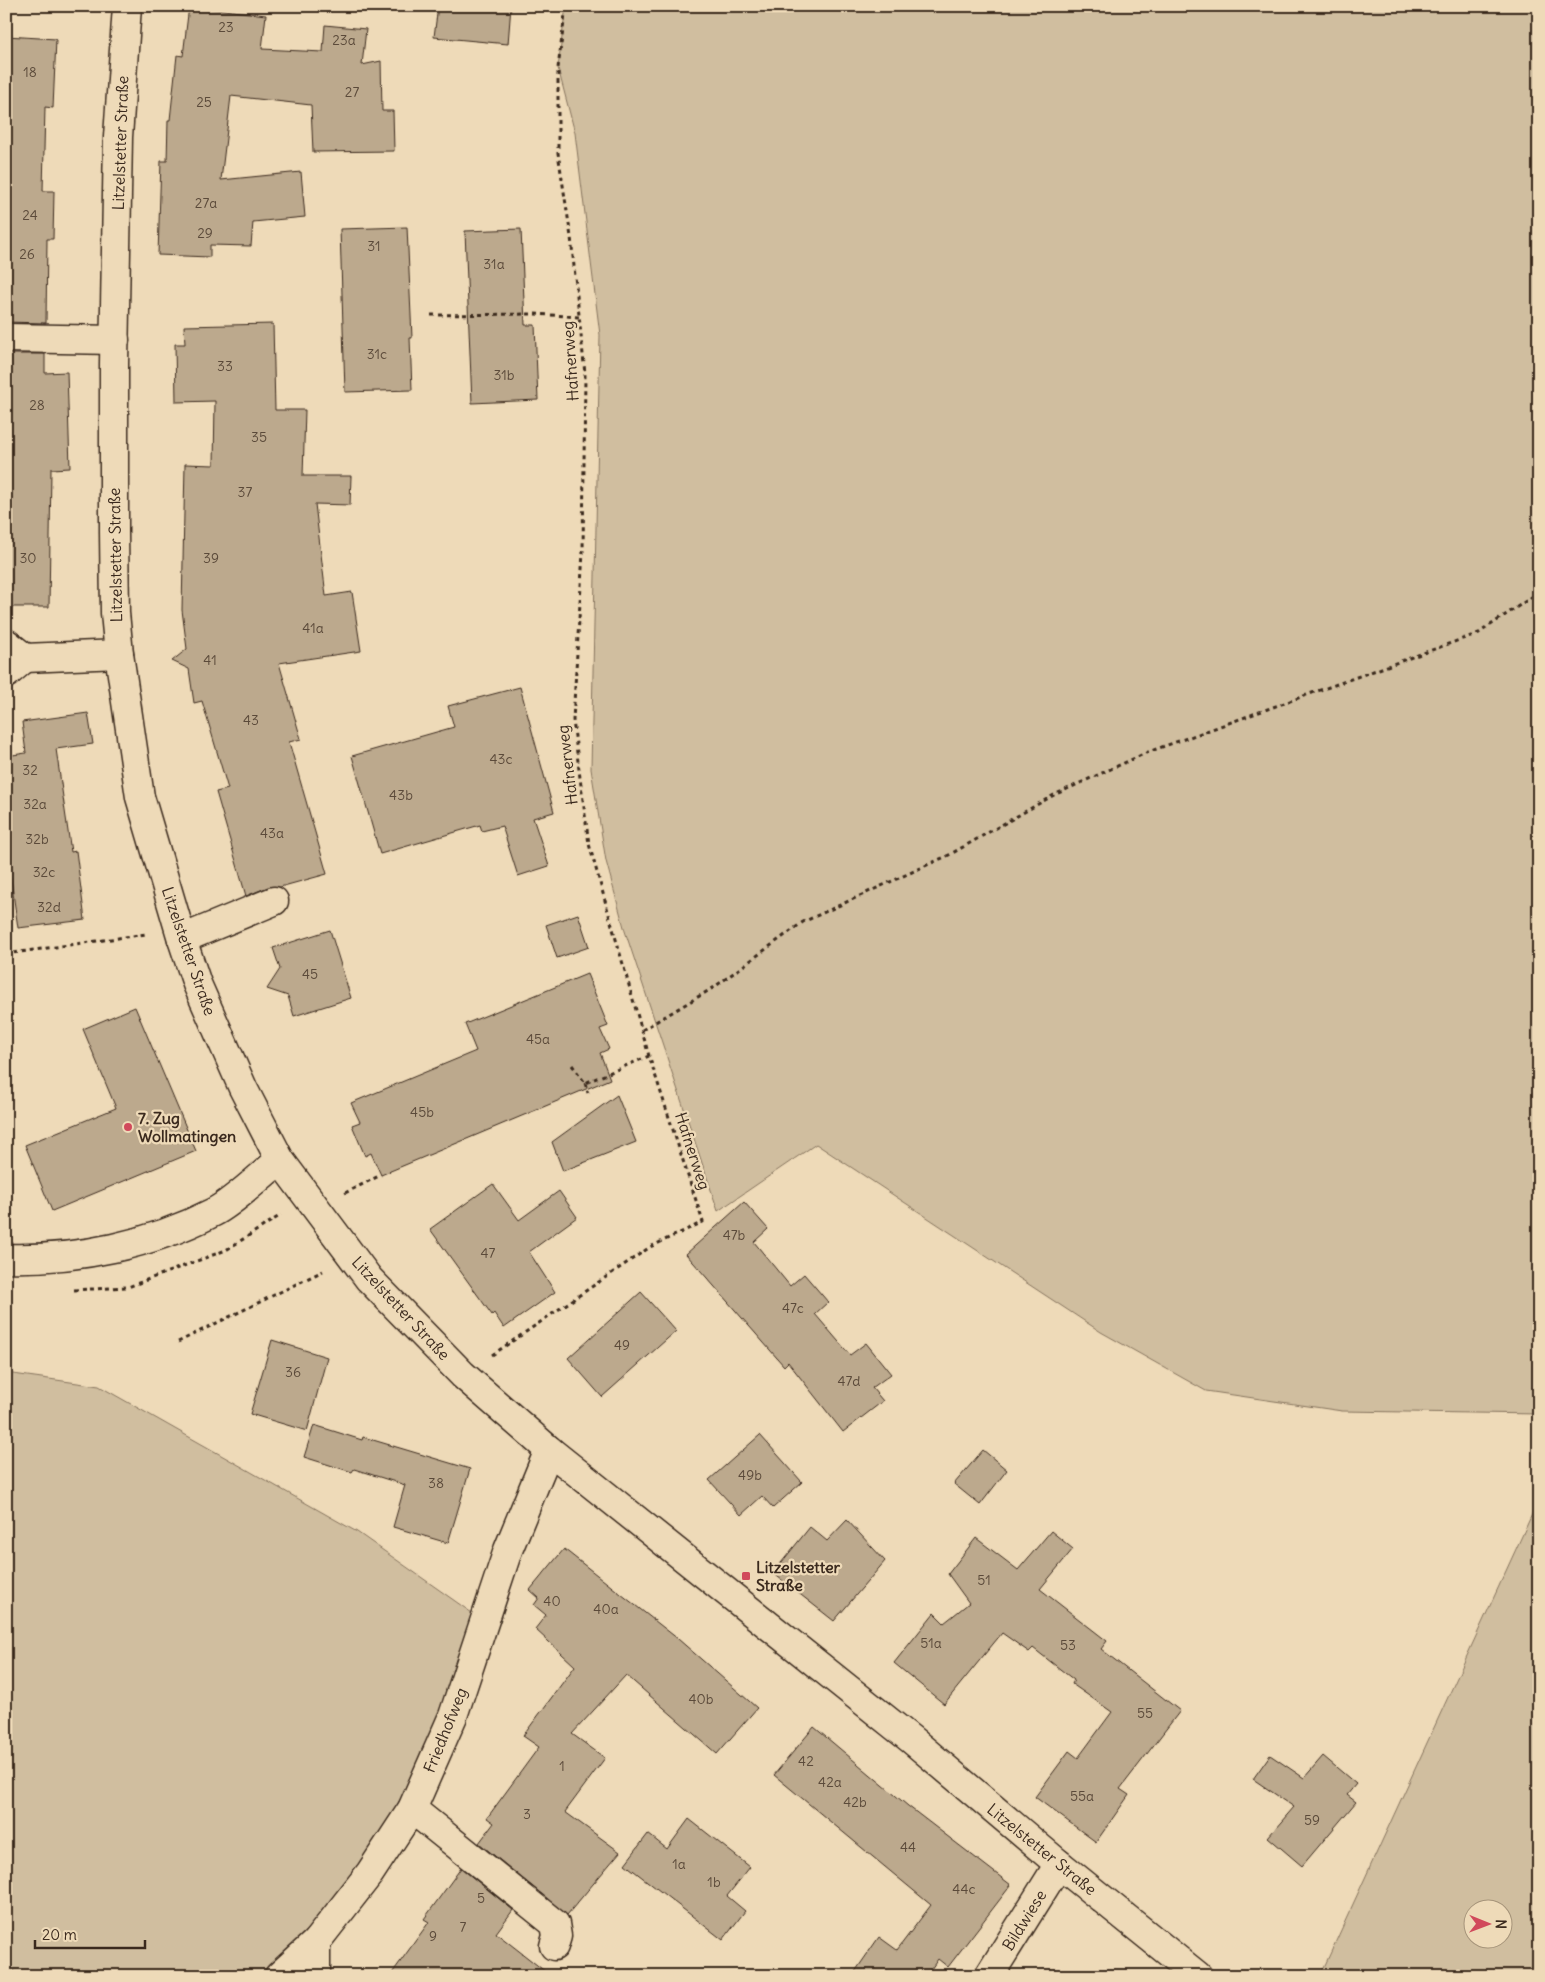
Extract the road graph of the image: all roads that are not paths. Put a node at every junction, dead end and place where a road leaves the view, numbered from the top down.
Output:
1 (127, 6) edge
2 (6, 338) edge
3 (114, 340) junction
4 (119, 654) junction
5 (12, 658) edge
6 (274, 901) dead end
7 (181, 934) junction
8 (280, 1160) junction
9 (6, 1258) edge
10 (549, 1450) junction
11 (412, 1809) junction
12 (1059, 1864) junction
13 (316, 1942) junction
14 (554, 1946) dead end
15 (279, 1976) edge
16 (316, 1976) edge
17 (989, 1976) edge
18 (1198, 1976) edge

1 - 3 street, Litzelstetter Straße
2 - 3 street
3 - 4 street, Litzelstetter Straße
4 - 5 street
4 - 7 street, Litzelstetter Straße
6 - 7 street
7 - 8 street, Litzelstetter Straße
8 - 9 street
8 - 10 street, Litzelstetter Straße
10 - 11 street, Friedhofweg
10 - 12 street, Litzelstetter Straße
11 - 13 street, Friedhofweg
11 - 14 street
12 - 17 street, Bildwiese
12 - 18 street, Litzelstetter Straße
13 - 15 street, Friedhofweg
13 - 16 street

